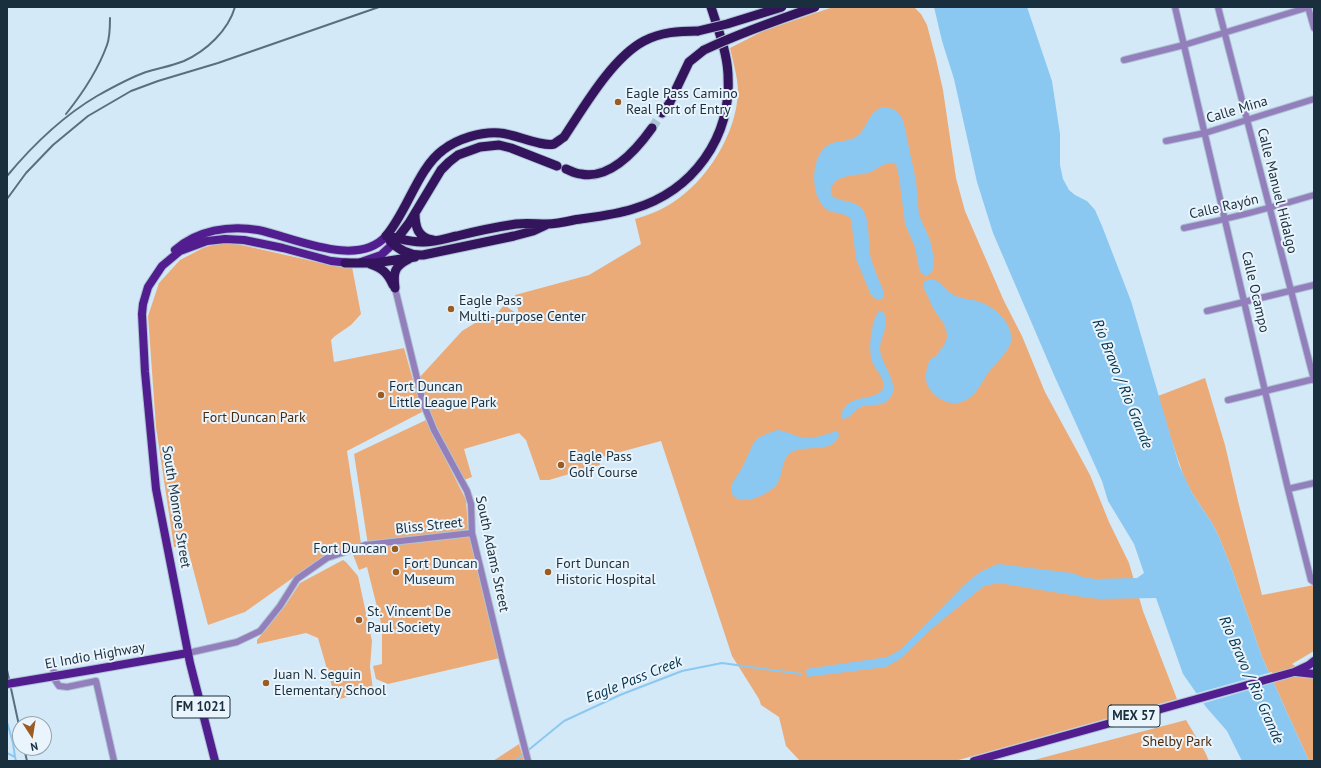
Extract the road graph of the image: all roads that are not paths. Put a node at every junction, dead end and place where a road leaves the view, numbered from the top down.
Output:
1 (711, 7) edge
2 (782, 7) edge
3 (815, 7) edge
4 (1176, 7) edge
5 (1218, 7) edge
6 (1309, 7) edge
7 (1314, 28) edge
8 (1226, 33) junction
9 (1184, 45) junction
10 (1124, 60) dead end
11 (1314, 99) edge
12 (662, 113) tunnel mouth
13 (1247, 120) junction
14 (652, 128) tunnel mouth
15 (490, 133) junction
16 (1205, 133) junction
17 (1166, 142) dead end
18 (491, 145) junction
19 (557, 166) dead end
20 (566, 169) dead end
21 (1314, 195) edge
22 (1270, 208) junction
23 (415, 213) junction
24 (1225, 220) junction
25 (548, 224) junction
26 (1184, 228) dead end
27 (386, 236) junction
28 (437, 240) junction
29 (396, 241) junction
30 (423, 255) junction
31 (412, 257) junction
32 (168, 260) junction
33 (345, 263) junction
34 (367, 264) junction
35 (1314, 285) edge
36 (395, 288) junction
37 (1290, 292) junction
38 (1245, 303) junction
39 (1207, 312) dead end
40 (1314, 380) edge
41 (1266, 391) junction
42 (1228, 400) dead end
43 (1314, 483) edge
44 (1288, 489) junction
45 (472, 533) junction
46 (1313, 582) edge
47 (188, 653) junction
48 (1314, 661) edge
49 (53, 666) dead end
50 (1294, 672) junction
51 (1314, 674) edge
52 (7, 684) edge
53 (528, 759) edge
54 (114, 761) edge
55 (215, 761) edge
56 (974, 761) edge

1 - 25 highway
2 - 15 highway, bridge
3 - 12 highway, bridge
4 - 9 street, Calle Ocampo
5 - 8 street, Calle Manuel Hidalgo
6 - 7 street
6 - 8 street
8 - 9 street
8 - 13 street, Calle Manuel Hidalgo
9 - 10 street
9 - 16 street, Calle Ocampo
11 - 13 street, Calle Mina
13 - 16 street, Calle Mina
13 - 22 street, Calle Manuel Hidalgo
14 - 20 highway
15 - 18 highway
15 - 27 highway
16 - 17 street, Calle Mina
16 - 24 street, Calle Ocampo
18 - 19 highway
18 - 23 highway
21 - 22 street, Calle Rayón
22 - 24 street, Calle Rayón
22 - 37 street, Calle Manuel Hidalgo
23 - 28 highway
23 - 29 highway
24 - 26 street, Calle Rayón
24 - 38 street, Calle Ocampo
25 - 28 highway
25 - 30 highway
27 - 29 highway
27 - 32 main road
28 - 29 highway
29 - 30 highway
29 - 33 main road
30 - 31 highway
31 - 34 highway
31 - 36 highway
32 - 33 main road
32 - 47 main road, South Monroe Street
33 - 34 highway
34 - 36 highway
35 - 37 street
36 - 45 street, South Adams Street
37 - 38 street
37 - 40 street, Calle Manuel Hidalgo
38 - 39 street
38 - 41 street, Calle Ocampo
40 - 41 street
41 - 42 street
41 - 44 street, Calle Ocampo
43 - 44 street
44 - 46 street, Calle Ocampo
45 - 47 street, Bliss Street
45 - 53 street, South Adams Street
47 - 52 main road, El Indio Highway, bridge
47 - 55 main road, South Monroe Street / FM 1021
48 - 50 main road, MEX 57
49 - 54 street
50 - 51 main road, MEX 57
50 - 56 main road, MEX 57

